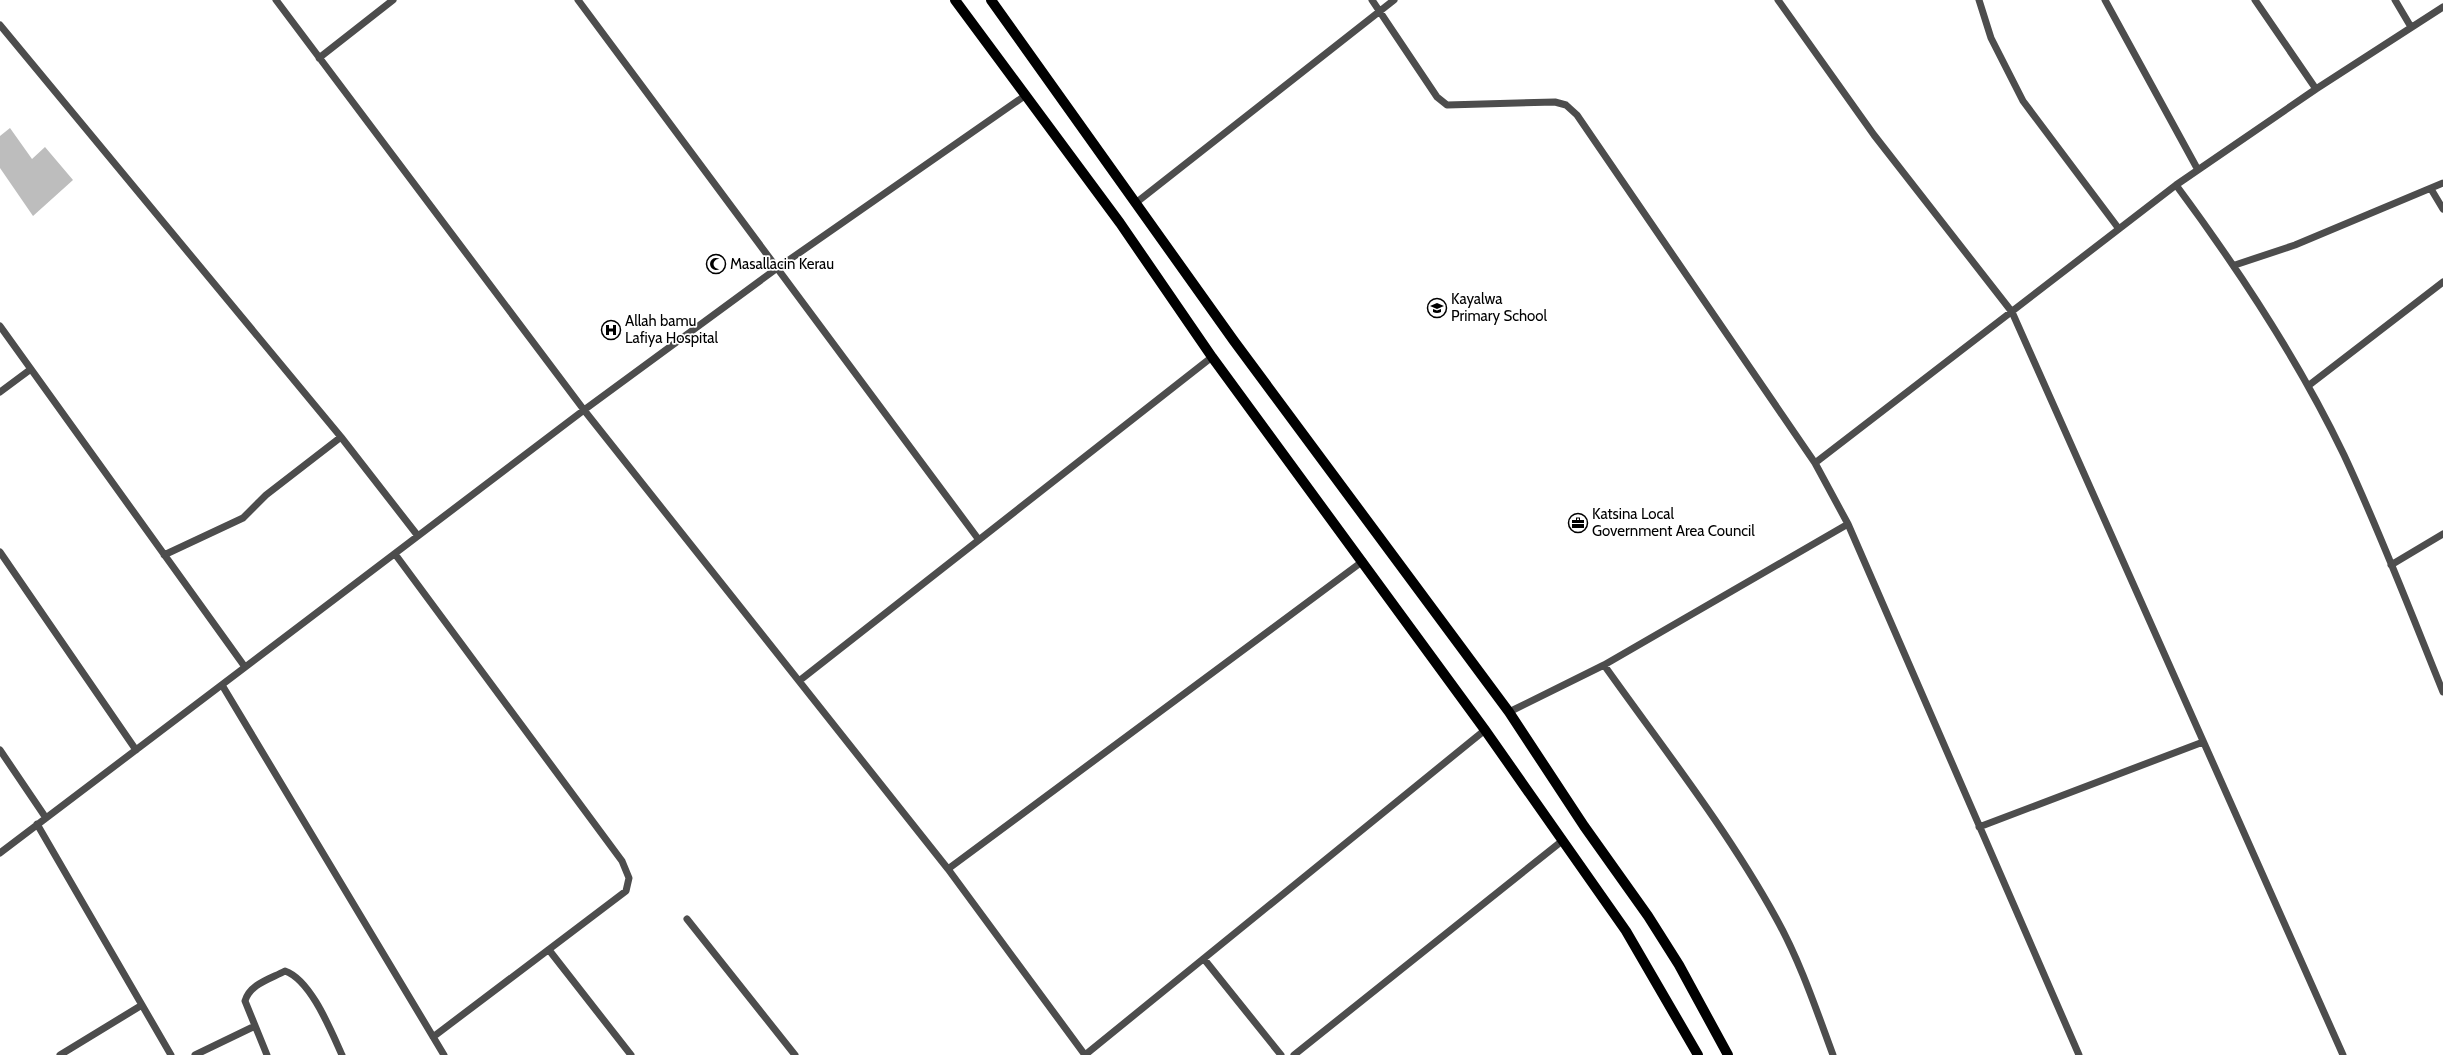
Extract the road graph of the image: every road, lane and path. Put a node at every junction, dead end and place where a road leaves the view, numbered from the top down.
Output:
1 (276, 0) edge
2 (393, 0) edge
3 (578, 0) edge
4 (955, 0) edge
5 (992, 0) edge
6 (1372, 0) edge
7 (1394, 0) edge
8 (1778, 0) edge
9 (1979, 0) edge
10 (2105, 0) edge
11 (2255, 0) edge
12 (2395, 0) edge
13 (2443, 7) edge
14 (1380, 12) junction
15 (0, 25) edge
16 (2411, 27) junction
17 (319, 58) junction
18 (2316, 89) junction
19 (1026, 95) junction
20 (2198, 170) junction
21 (2443, 183) edge
22 (2176, 185) junction
23 (2431, 189) junction
24 (1137, 202) junction
25 (2443, 209) edge
26 (2119, 229) junction
27 (2235, 265) junction
28 (776, 269) junction
29 (2443, 282) edge
30 (2012, 312) junction
31 (0, 326) edge
32 (1212, 357) junction
33 (31, 369) junction
34 (2308, 386) junction
35 (0, 392) edge
36 (584, 410) junction
37 (340, 437) junction
38 (1815, 463) junction
39 (1848, 524) junction
40 (2443, 534) edge
41 (418, 536) junction
42 (979, 540) junction
43 (0, 552) edge
44 (395, 554) junction
45 (164, 555) junction
46 (1363, 561) junction
47 (2391, 565) junction
48 (1604, 665) junction
49 (245, 667) junction
50 (799, 681) junction
51 (222, 685) junction
52 (2443, 692) edge
53 (1509, 712) junction
54 (1485, 730) junction
55 (2203, 742) junction
56 (0, 750) edge
57 (136, 750) junction
58 (46, 818) junction
59 (37, 824) junction
60 (1979, 827) junction
61 (1562, 841) junction
62 (0, 853) edge
63 (948, 869) junction
64 (687, 919) dead end
65 (549, 950) junction
66 (1204, 959) junction
67 (142, 1005) junction
68 (255, 1026) junction
69 (433, 1037) junction
70 (60, 1055) edge
71 (171, 1055) edge
72 (195, 1055) edge
73 (267, 1055) edge
74 (342, 1055) edge
75 (444, 1055) edge
76 (631, 1055) edge
77 (795, 1055) edge
78 (1085, 1055) edge
79 (1281, 1055) edge
80 (1294, 1055) edge
81 (1698, 1055) edge
82 (1728, 1055) edge
83 (1833, 1055) edge
84 (2079, 1055) edge
85 (2343, 1055) edge

1 - 17 street
2 - 17 street
3 - 28 street
4 - 19 main road
5 - 24 main road
6 - 14 street
7 - 14 street
8 - 30 street
9 - 26 street
10 - 20 street
11 - 18 street
12 - 16 street
13 - 16 street
14 - 24 street
14 - 38 street
15 - 37 street
16 - 18 street
17 - 36 street
18 - 20 street
19 - 28 street
19 - 32 main road
20 - 22 street
21 - 23 street
22 - 26 street
22 - 27 street
23 - 25 street
23 - 27 street
24 - 53 main road
26 - 30 street
27 - 34 street
28 - 36 street
28 - 42 street
29 - 34 street
30 - 38 street
30 - 55 street
31 - 33 street
32 - 42 street
32 - 46 main road
33 - 35 street
33 - 45 street
34 - 47 street
36 - 41 street
36 - 50 street
37 - 41 street
37 - 45 street
38 - 39 street
39 - 48 street
39 - 60 street
40 - 47 street
41 - 44 street
42 - 50 street
43 - 57 street
44 - 49 street
44 - 65 street
45 - 49 street
46 - 54 main road
46 - 63 street
47 - 52 street
48 - 53 street
48 - 83 street
49 - 51 street
50 - 63 street
51 - 57 street
51 - 69 street
53 - 82 main road
54 - 61 main road
54 - 66 street
55 - 60 street
55 - 85 street
56 - 58 street
57 - 58 street
58 - 59 street
59 - 62 street
59 - 67 street
60 - 84 street
61 - 80 street
61 - 81 main road
63 - 78 street
64 - 77 street
65 - 69 street
65 - 76 street
66 - 78 street
66 - 79 street
67 - 70 street
67 - 71 street
68 - 72 street
68 - 73 street
68 - 74 street
69 - 75 street

